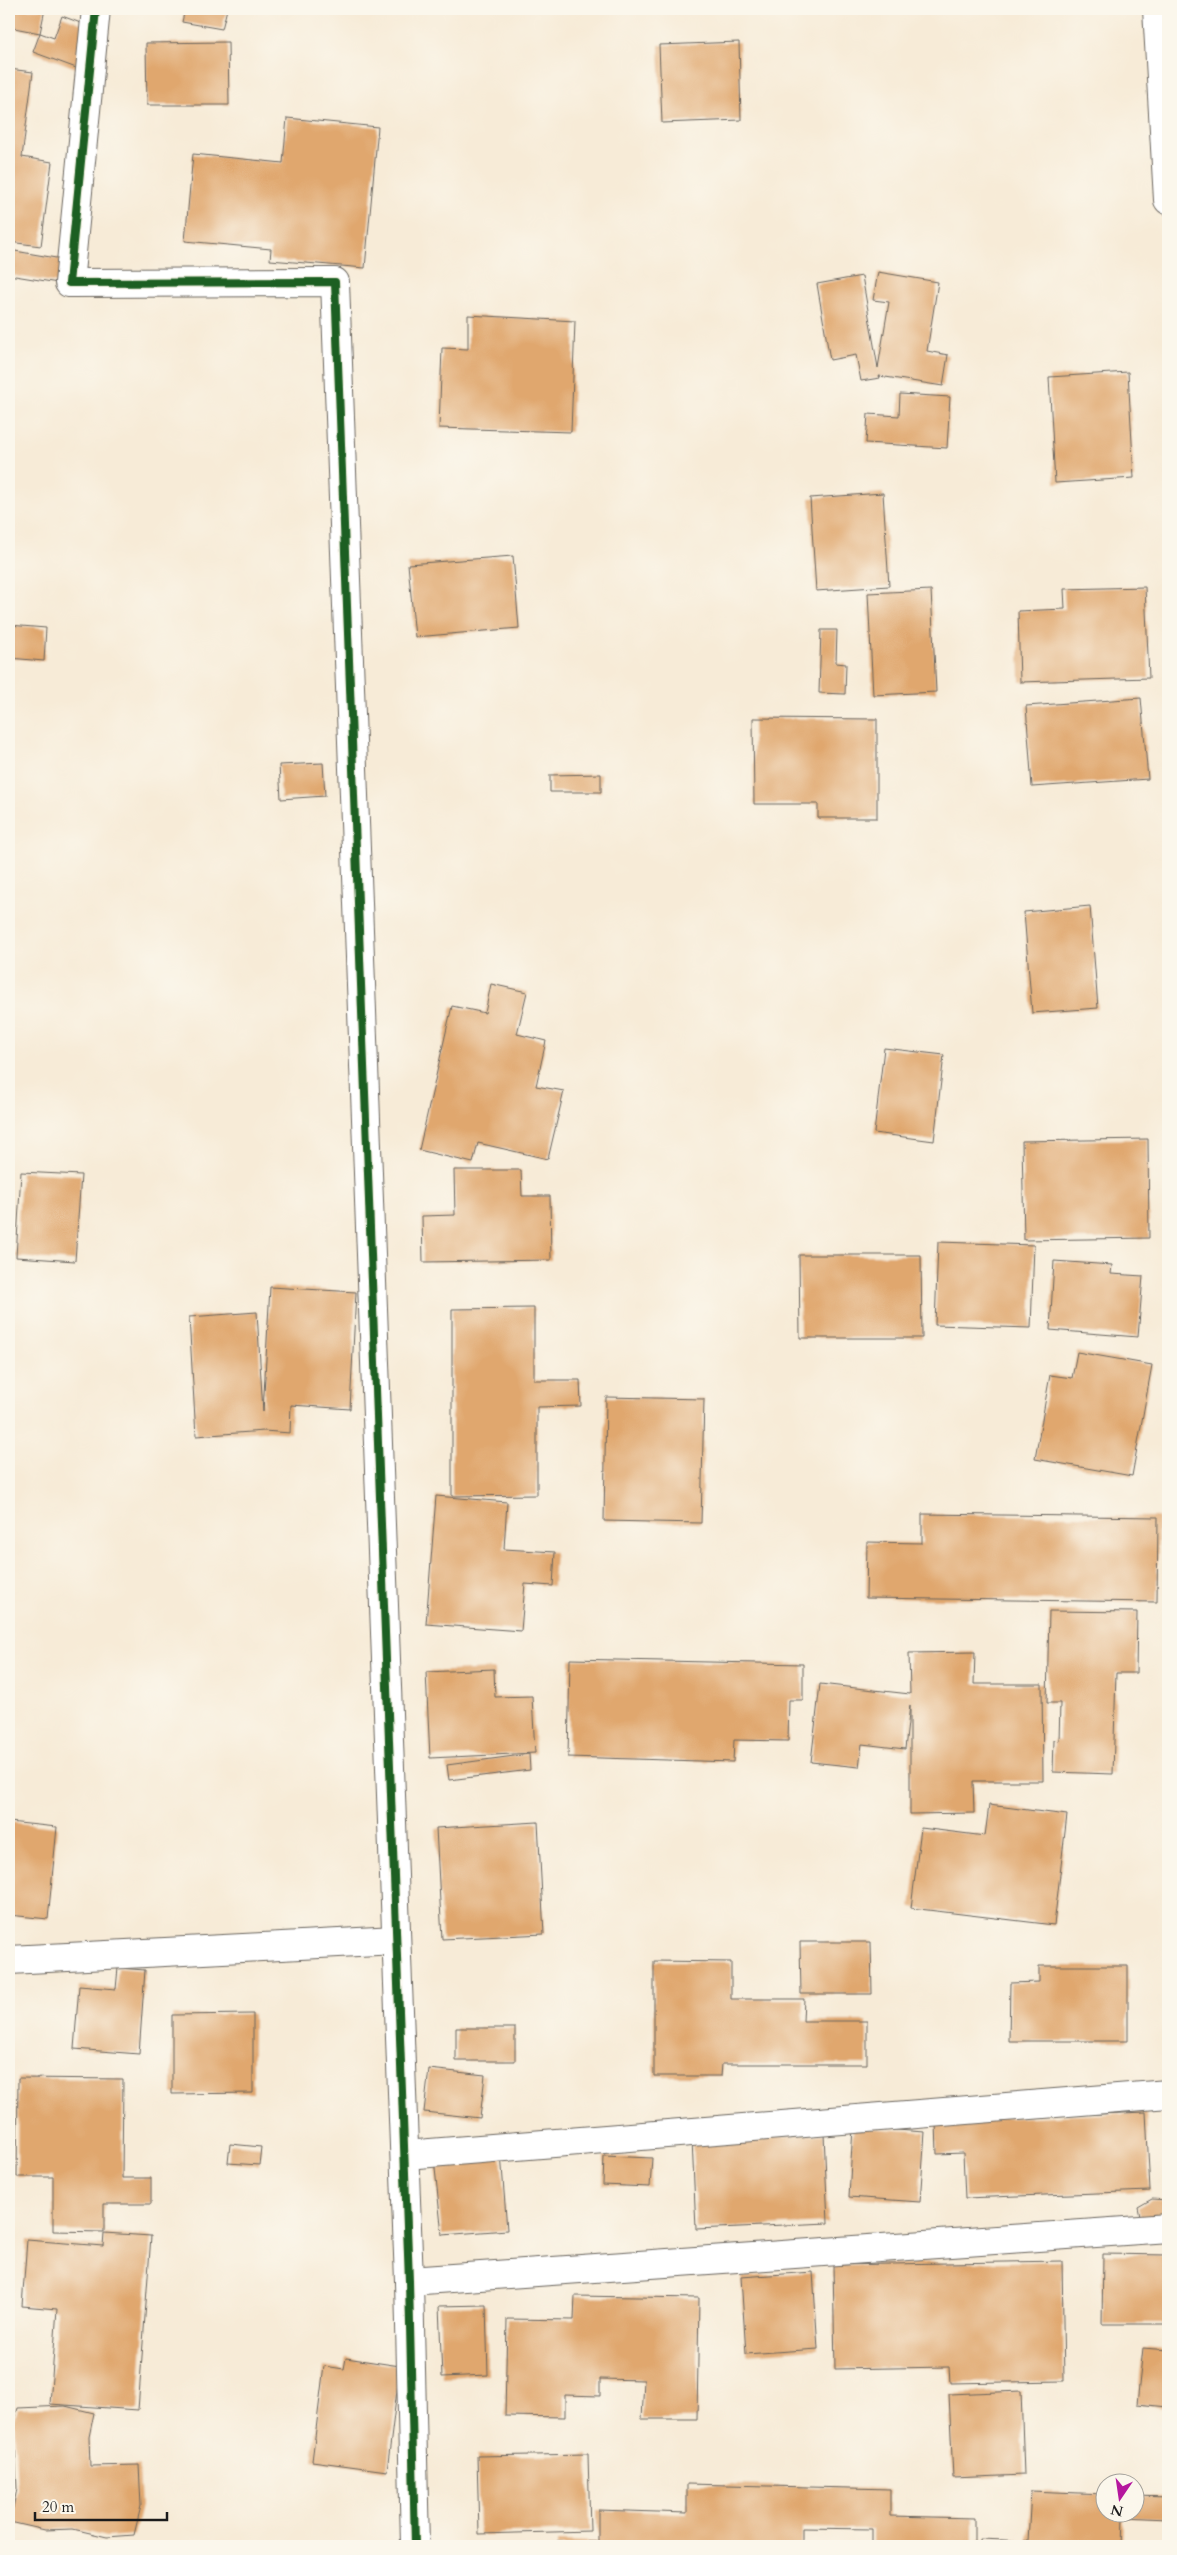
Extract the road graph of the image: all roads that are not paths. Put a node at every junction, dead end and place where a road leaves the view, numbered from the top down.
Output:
1 (96, 9) edge
2 (1157, 9) edge
3 (1168, 200) edge
4 (396, 1940) junction
5 (9, 1960) edge
6 (1168, 2094) edge
7 (405, 2155) junction
8 (1168, 2228) edge
9 (409, 2281) junction
10 (415, 2546) edge

1 - 4 street
2 - 3 street
4 - 5 street
4 - 7 street
6 - 7 street
7 - 9 street
8 - 9 street
9 - 10 street

